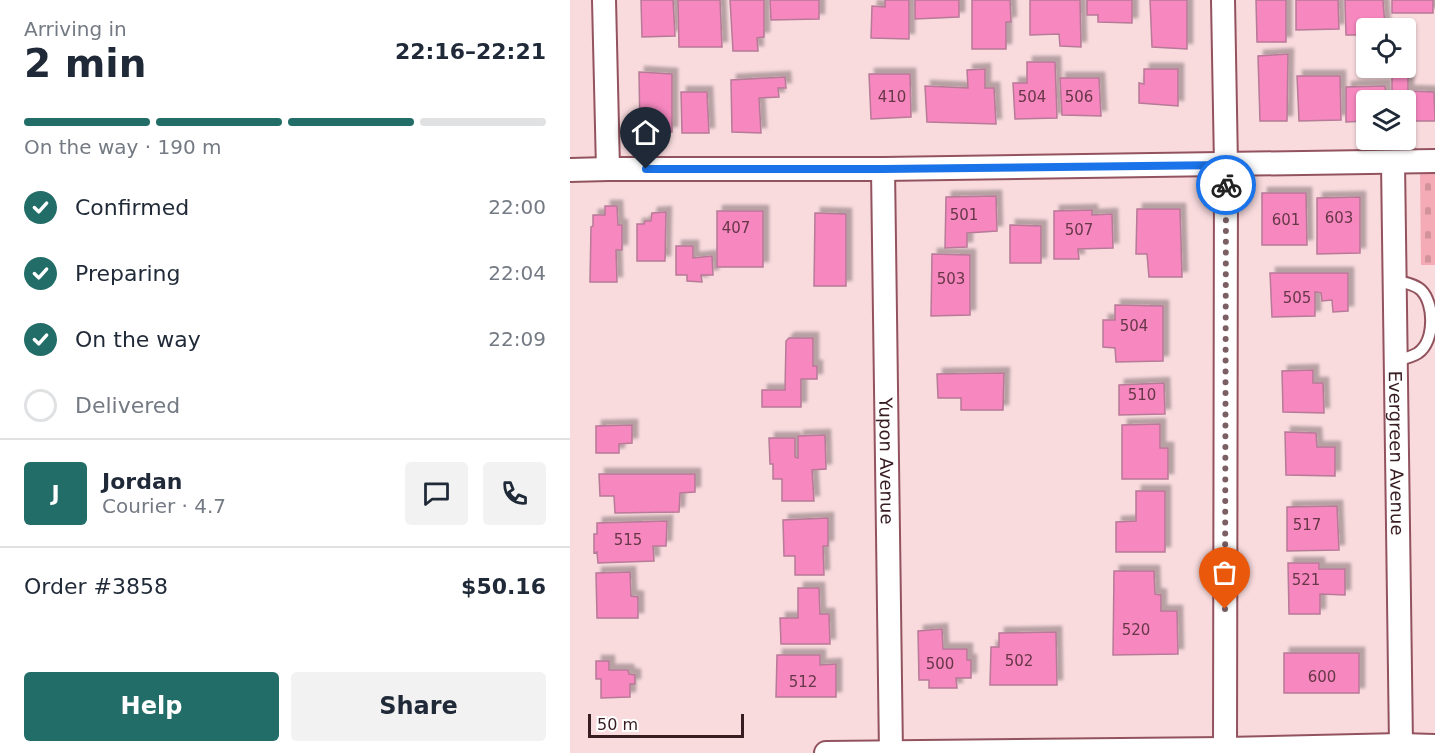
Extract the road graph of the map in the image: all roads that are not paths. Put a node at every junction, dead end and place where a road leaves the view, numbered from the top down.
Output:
1 (604, 0) edge
2 (1223, 0) edge
3 (1435, 161) edge
4 (1393, 162) junction
5 (1226, 165) junction
6 (608, 169) junction
7 (883, 169) junction
8 (570, 170) edge
9 (1394, 280) junction
10 (1395, 361) junction
11 (1401, 745) junction
12 (1435, 746) edge
13 (1225, 751) edge
14 (826, 753) edge
15 (891, 753) edge

1 - 6 street
2 - 5 street
3 - 4 street
4 - 5 street
4 - 9 street, Evergreen Avenue
5 - 7 street
5 - 13 street
6 - 7 street
6 - 8 street
7 - 15 street, Yupon Avenue
9 - 10 street, Evergreen Avenue
9 - 10 lane
10 - 11 street, Evergreen Avenue
11 - 12 street
11 - 13 street
13 - 15 street
14 - 15 street

